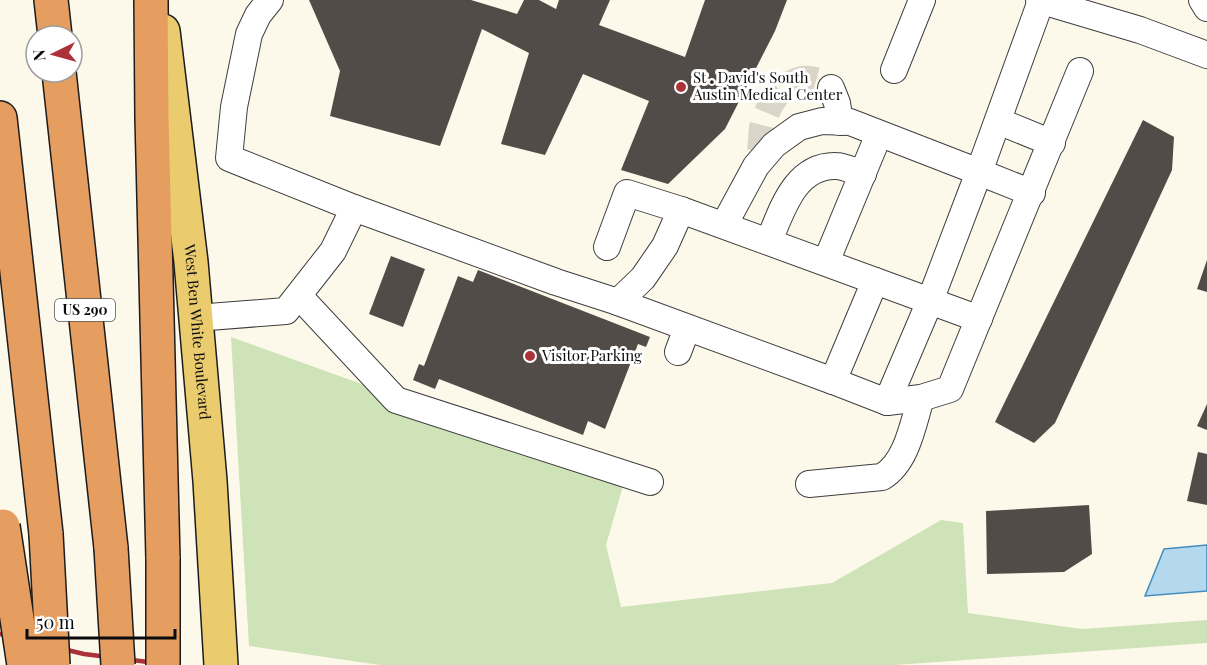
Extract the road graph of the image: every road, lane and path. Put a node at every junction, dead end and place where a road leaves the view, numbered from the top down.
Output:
1 (51, 0) edge
2 (152, 0) edge
3 (159, 0) edge
4 (270, 0) edge
5 (922, 0) edge
6 (1040, 0) edge
7 (1202, 0) edge
8 (1207, 8) edge
9 (54, 24) edge
10 (1207, 55) edge
11 (894, 70) dead end
12 (1080, 71) dead end
13 (60, 84) edge
14 (831, 88) dead end
15 (0, 118) edge
16 (840, 122) junction
17 (998, 122) junction
18 (879, 134) junction
19 (1052, 143) junction
20 (979, 172) junction
21 (863, 174) junction
22 (1032, 193) junction
23 (354, 208) junction
24 (681, 210) junction
25 (724, 225) junction
26 (769, 241) junction
27 (607, 247) dead end
28 (826, 262) junction
29 (875, 281) junction
30 (298, 296) junction
31 (930, 301) junction
32 (606, 305) junction
33 (196, 318) junction
34 (979, 319) junction
35 (687, 328) junction
36 (678, 352) dead end
37 (833, 381) junction
38 (921, 398) junction
39 (887, 402) junction
40 (650, 482) dead end
41 (809, 484) dead end
42 (2, 515) edge
43 (24, 665) edge
44 (54, 665) edge
45 (118, 665) edge
46 (163, 665) edge
47 (221, 665) edge

1 - 9 highway
2 - 46 highway, bridge
3 - 33 main road, West Ben White Boulevard
4 - 23 street
5 - 11 street
6 - 10 street
6 - 17 street
7 - 8 street
12 - 19 street
13 - 45 highway, US 290, bridge
14 - 16 street
15 - 44 highway, bridge
16 - 18 street
16 - 25 street
17 - 19 street
17 - 20 street
18 - 20 street
18 - 21 street
19 - 22 street
20 - 22 street
20 - 31 street
21 - 26 street
21 - 28 street
22 - 34 street
23 - 30 street
23 - 32 street
24 - 25 street
24 - 27 street
24 - 32 street
25 - 26 street
26 - 28 street
28 - 29 street
29 - 31 street
29 - 37 street
30 - 33 street
30 - 40 street
31 - 34 street
31 - 39 street
32 - 35 street
33 - 47 main road, West Ben White Boulevard
34 - 38 street
35 - 36 street
35 - 37 street
37 - 39 street
38 - 39 street
38 - 41 street
42 - 43 highway, bridge

